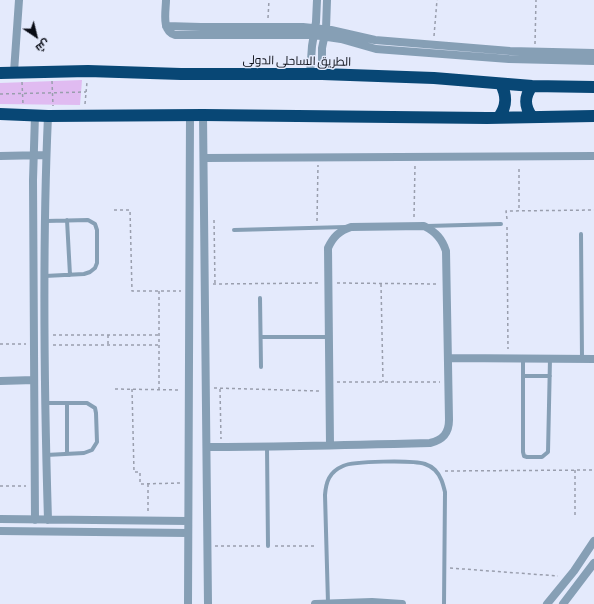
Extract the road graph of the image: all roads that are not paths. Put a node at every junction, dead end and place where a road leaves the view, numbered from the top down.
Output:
1 (19, 0) edge
2 (166, 0) edge
3 (317, 0) edge
4 (327, 0) edge
5 (166, 26) junction
6 (315, 32) junction
7 (325, 33) junction
8 (594, 53) edge
9 (594, 61) edge
10 (18, 72) junction
11 (0, 73) edge
12 (316, 74) junction
13 (501, 84) junction
14 (532, 86) junction
15 (594, 87) edge
16 (0, 114) edge
17 (29, 115) junction
18 (190, 115) junction
19 (203, 115) junction
20 (50, 116) junction
21 (594, 116) edge
22 (532, 117) junction
23 (500, 118) junction
24 (46, 155) junction
25 (0, 156) edge
26 (34, 156) junction
27 (594, 156) edge
28 (205, 158) junction
29 (67, 220) junction
30 (46, 221) junction
31 (501, 224) dead end
32 (351, 226) junction
33 (424, 226) junction
34 (234, 230) dead end
35 (581, 234) dead end
36 (70, 275) junction
37 (45, 276) junction
38 (260, 298) dead end
39 (261, 337) junction
40 (329, 337) junction
41 (448, 358) junction
42 (523, 359) junction
43 (550, 359) junction
44 (582, 359) junction
45 (594, 359) edge
46 (261, 367) dead end
47 (523, 376) junction
48 (550, 376) junction
49 (34, 380) junction
50 (0, 381) edge
51 (45, 403) junction
52 (67, 403) junction
53 (330, 445) junction
54 (207, 447) junction
55 (267, 447) junction
56 (67, 454) junction
57 (46, 455) junction
58 (0, 519) edge
59 (35, 520) junction
60 (48, 520) junction
61 (188, 521) junction
62 (0, 531) edge
63 (188, 533) junction
64 (594, 541) edge
65 (268, 546) dead end
66 (594, 563) edge
67 (188, 604) edge
68 (208, 604) edge
69 (315, 604) edge
70 (328, 604) edge
71 (402, 604) edge
72 (444, 604) edge
73 (547, 604) edge
74 (563, 604) edge

1 - 10 street
2 - 5 street
3 - 6 street
4 - 7 street
5 - 6 street
5 - 6 street
6 - 7 street
6 - 12 street
7 - 8 street
7 - 9 street
7 - 12 street
10 - 11 highway, الطريق الساحلى الدولى
10 - 12 highway, الطريق الساحلى الدولى
12 - 13 highway, الطريق الساحلى الدولى
13 - 14 highway, الطريق الساحلى الدولى
13 - 23 highway
14 - 15 highway, الطريق الساحلى الدولى
14 - 22 highway
16 - 17 highway
17 - 20 highway
17 - 26 street
18 - 19 highway
18 - 20 highway
18 - 61 street
19 - 23 highway
19 - 28 street
20 - 24 street
21 - 22 highway
22 - 23 highway
24 - 26 street
24 - 30 street
25 - 26 street
26 - 49 street
27 - 28 street
28 - 54 street
29 - 30 lane
29 - 36 lane
29 - 36 lane
30 - 37 street
31 - 33 lane
32 - 33 street
32 - 34 lane
32 - 40 street
33 - 41 street
35 - 44 lane
36 - 37 lane
37 - 51 street
38 - 39 lane
39 - 40 lane
39 - 46 lane
40 - 53 street
41 - 42 street
41 - 53 street
42 - 43 street
42 - 47 lane
43 - 44 street
43 - 48 lane
44 - 45 street
47 - 48 lane
47 - 48 lane
49 - 50 street
49 - 59 street
51 - 52 lane
51 - 57 street
52 - 56 lane
52 - 56 lane
53 - 55 street
54 - 55 street
54 - 68 street
55 - 65 lane
56 - 57 lane
57 - 60 street
58 - 59 street
59 - 60 street
60 - 61 street
61 - 63 street
62 - 63 street
63 - 67 street
64 - 73 street
66 - 74 street
69 - 70 street
70 - 71 street
70 - 72 lane

